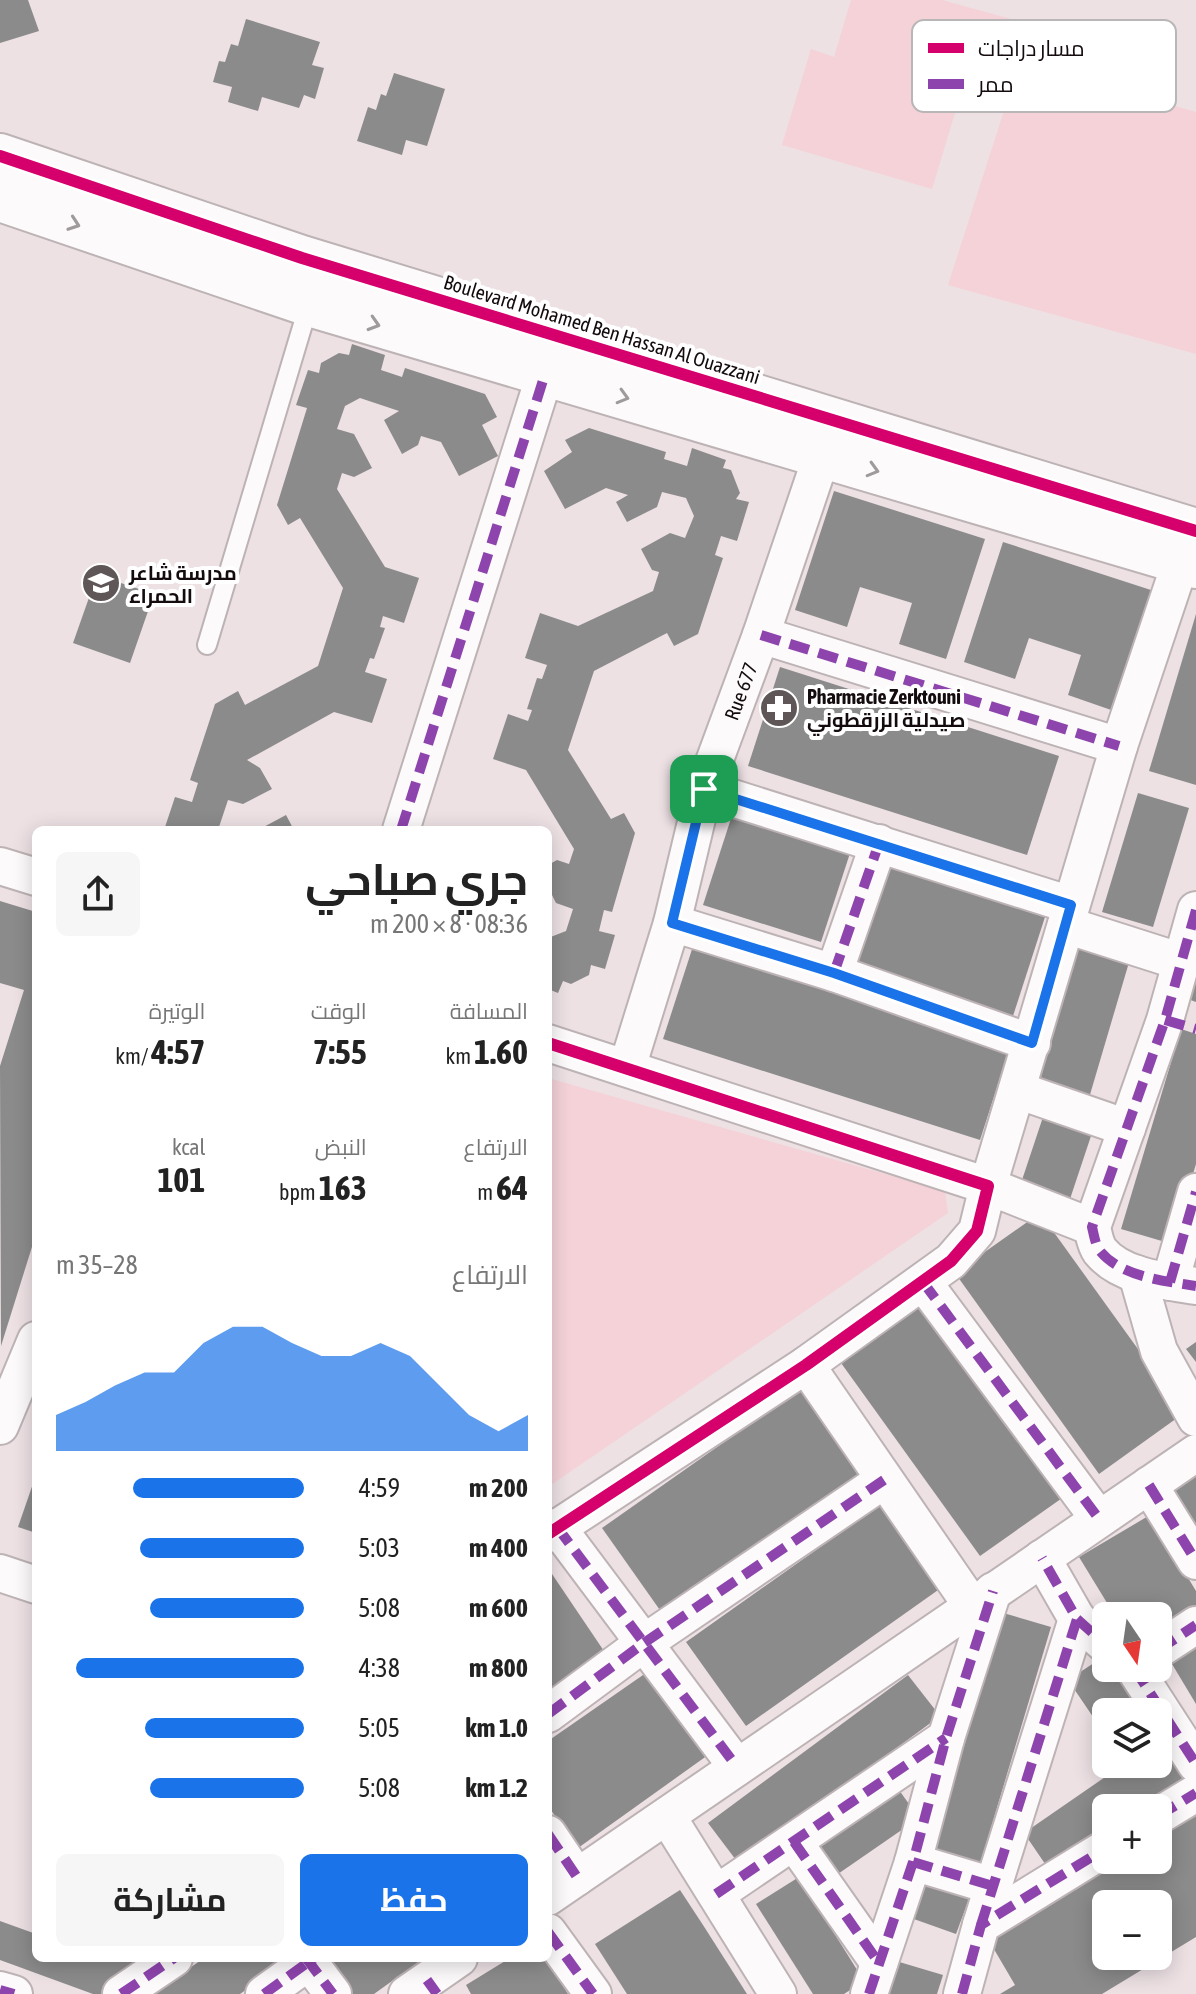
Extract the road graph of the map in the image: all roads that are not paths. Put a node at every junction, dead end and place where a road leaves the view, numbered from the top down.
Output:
1 (0, 156) edge
2 (0, 199) edge
3 (309, 304) junction
4 (545, 374) junction
5 (822, 455) junction
6 (1191, 553) edge
7 (761, 635) junction
8 (207, 645) dead end
9 (1119, 746) junction
10 (704, 789) junction
11 (402, 826) edge
12 (879, 843) junction
13 (0, 866) edge
14 (32, 876) edge
15 (1196, 910) edge
16 (1068, 915) junction
17 (672, 923) junction
18 (1182, 962) junction
19 (834, 973) junction
20 (1181, 1024) edge
21 (1032, 1043) junction
22 (552, 1044) edge
23 (627, 1068) junction
24 (1017, 1090) junction
25 (1127, 1128) junction
26 (988, 1186) junction
27 (1196, 1192) edge
28 (1092, 1227) junction
29 (1168, 1281) edge
30 (923, 1282) junction
31 (32, 1350) edge
32 (806, 1365) junction
33 (1196, 1418) edge
34 (0, 1426) edge
35 (1196, 1453) edge
36 (884, 1480) junction
37 (1149, 1485) junction
38 (1099, 1519) junction
39 (553, 1530) edge
40 (1042, 1558) junction
41 (1196, 1561) edge
42 (0, 1573) edge
43 (32, 1584) edge
44 (983, 1599) junction
45 (1077, 1619) junction
46 (1196, 1625) edge
47 (1092, 1632) edge
48 (1172, 1641) edge
49 (644, 1643) junction
50 (1143, 1682) edge
51 (552, 1711) edge
52 (946, 1738) junction
53 (1196, 1764) edge
54 (737, 1767) junction
55 (1196, 1793) edge
56 (1172, 1808) edge
57 (667, 1816) junction
58 (794, 1842) junction
59 (552, 1849) edge
60 (1092, 1857) edge
61 (913, 1862) junction
62 (993, 1886) junction
63 (562, 1887) edge
64 (716, 1894) junction
65 (981, 1925) junction
66 (552, 1938) edge
67 (168, 1962) edge
68 (306, 1962) edge
69 (312, 1962) edge
70 (454, 1962) edge
71 (874, 1979) edge
72 (424, 1989) edge
73 (0, 1990) edge
74 (14, 1994) edge
75 (121, 1994) edge
76 (264, 1994) edge
77 (333, 1994) edge
78 (593, 1994) edge
79 (778, 1994) edge
80 (962, 1994) edge

1 - 6 street, Boulevard Mohamed Ben Hassan Al Ouazzani
2 -> 3 street
3 -> 4 street
3 - 8 lane
4 -> 5 street
4 - 11 street
5 -> 6 street
5 - 7 street, Rue 677
6 - 9 street
7 - 9 street
7 - 10 street, Rue 677
9 - 16 street
10 - 12 street
10 - 17 street, Rue 677
12 - 16 street
12 - 19 street
13 - 14 street
15 - 18 street
16 - 18 street
16 - 21 street
17 - 19 street
17 - 23 street, Rue 677
18 - 20 street
19 - 21 street
20 - 25 street
21 - 24 street
22 - 23 street
23 - 26 street
24 - 25 street
24 - 26 street
25 - 28 street
26 - 28 street
26 - 30 street
27 - 29 street
28 - 29 street
29 - 33 street
30 - 32 street
30 - 38 street
31 - 34 street
32 - 36 street
32 - 39 street
35 - 37 street
36 - 44 street
36 - 49 street
37 - 38 street
37 - 41 street
38 - 40 street
39 - 49 street
40 - 44 street
40 - 45 street
42 - 43 street
44 - 52 street
44 - 54 street
45 - 47 street
45 - 62 street
46 - 48 street
49 - 51 street
49 - 54 street
50 - 53 street
52 - 58 street
52 - 61 street
54 - 57 street
55 - 56 street
57 - 63 street
57 - 64 street
58 - 64 street
58 - 71 street
59 - 63 street
60 - 65 street
61 - 62 street
61 - 71 street
62 - 65 street
64 - 79 street
65 - 80 street
66 - 78 street
67 - 75 street
68 - 76 street
69 - 77 street
70 - 72 street
73 - 74 street

